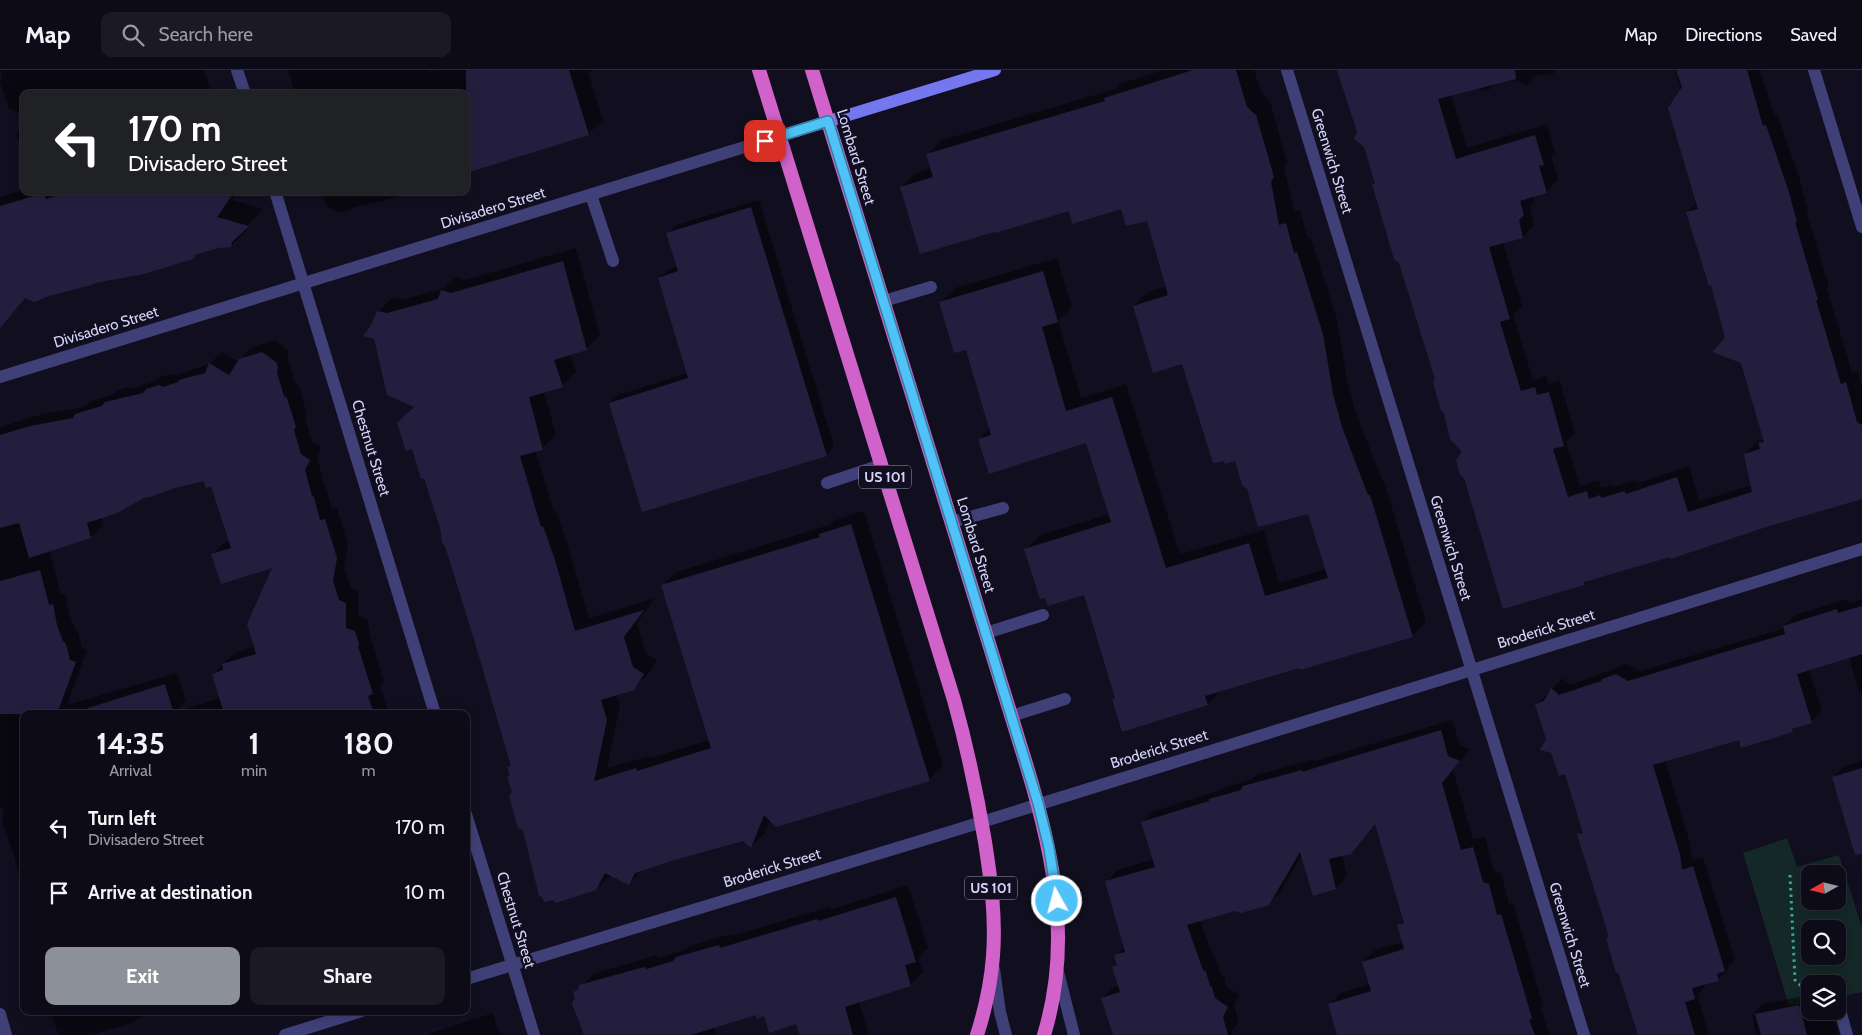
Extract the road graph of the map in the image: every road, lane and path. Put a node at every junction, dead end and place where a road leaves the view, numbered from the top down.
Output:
1 (237, 70) edge
2 (759, 70) edge
3 (812, 70) edge
4 (995, 70) edge
5 (1287, 70) edge
6 (1814, 70) edge
7 (244, 90) edge
8 (828, 121) junction
9 (780, 136) junction
10 (276, 195) edge
11 (591, 195) junction
12 (1862, 227) edge
13 (613, 261) dead end
14 (303, 284) junction
15 (931, 286) dead end
16 (884, 301) junction
17 (0, 377) edge
18 (881, 466) junction
19 (828, 483) dead end
20 (1003, 508) dead end
21 (952, 522) junction
22 (1862, 549) edge
23 (1043, 615) dead end
24 (986, 634) junction
25 (1471, 669) junction
26 (1065, 699) dead end
27 (434, 710) edge
28 (1011, 716) junction
29 (1038, 803) junction
30 (981, 821) junction
31 (470, 827) edge
32 (1790, 875) dead end
33 (993, 957) junction
34 (513, 965) junction
35 (1057, 967) junction
36 (470, 978) edge
37 (1801, 986) edge
38 (0, 1014) edge
39 (349, 1015) edge
40 (1843, 1020) edge
41 (6, 1035) edge
42 (285, 1035) edge
43 (534, 1035) edge
44 (977, 1035) edge
45 (1006, 1035) edge
46 (1044, 1035) edge
47 (1074, 1035) edge
48 (1584, 1035) edge
49 (1847, 1035) edge

1 - 7 street
2 - 9 highway, US 101
3 - 8 highway, Lombard Street / US 101
4 - 8 main road, Divisadero Street
5 - 25 street, Greenwich Street
6 - 12 street
8 - 9 main road, Divisadero Street
8 - 16 highway, Lombard Street / US 101
9 - 11 street, Divisadero Street
9 - 18 highway, US 101
10 - 14 street, Chestnut Street
11 - 13 street
11 - 14 street, Divisadero Street
14 - 17 street, Divisadero Street
14 - 27 street, Chestnut Street
15 - 16 street
16 - 21 highway, Lombard Street / US 101
18 - 19 street
18 - 30 highway, US 101
20 - 21 street
21 - 24 highway, Lombard Street / US 101
22 - 25 street, Broderick Street
23 - 24 street
24 - 28 highway, Lombard Street / US 101
25 - 29 street, Broderick Street
25 - 48 street, Greenwich Street
26 - 28 street
28 - 29 highway, Lombard Street / US 101
29 - 30 street, Broderick Street
29 - 35 highway, Lombard Street / US 101
30 - 33 highway, US 101
30 - 34 street, Broderick Street
31 - 34 street, Chestnut Street
32 - 37 path
33 - 44 highway, US 101
33 - 45 street
34 - 36 street, Broderick Street
34 - 43 street, Chestnut Street
35 - 46 highway, US 101
35 - 47 street, Lombard Street
38 - 41 street
39 - 42 street
40 - 49 street

